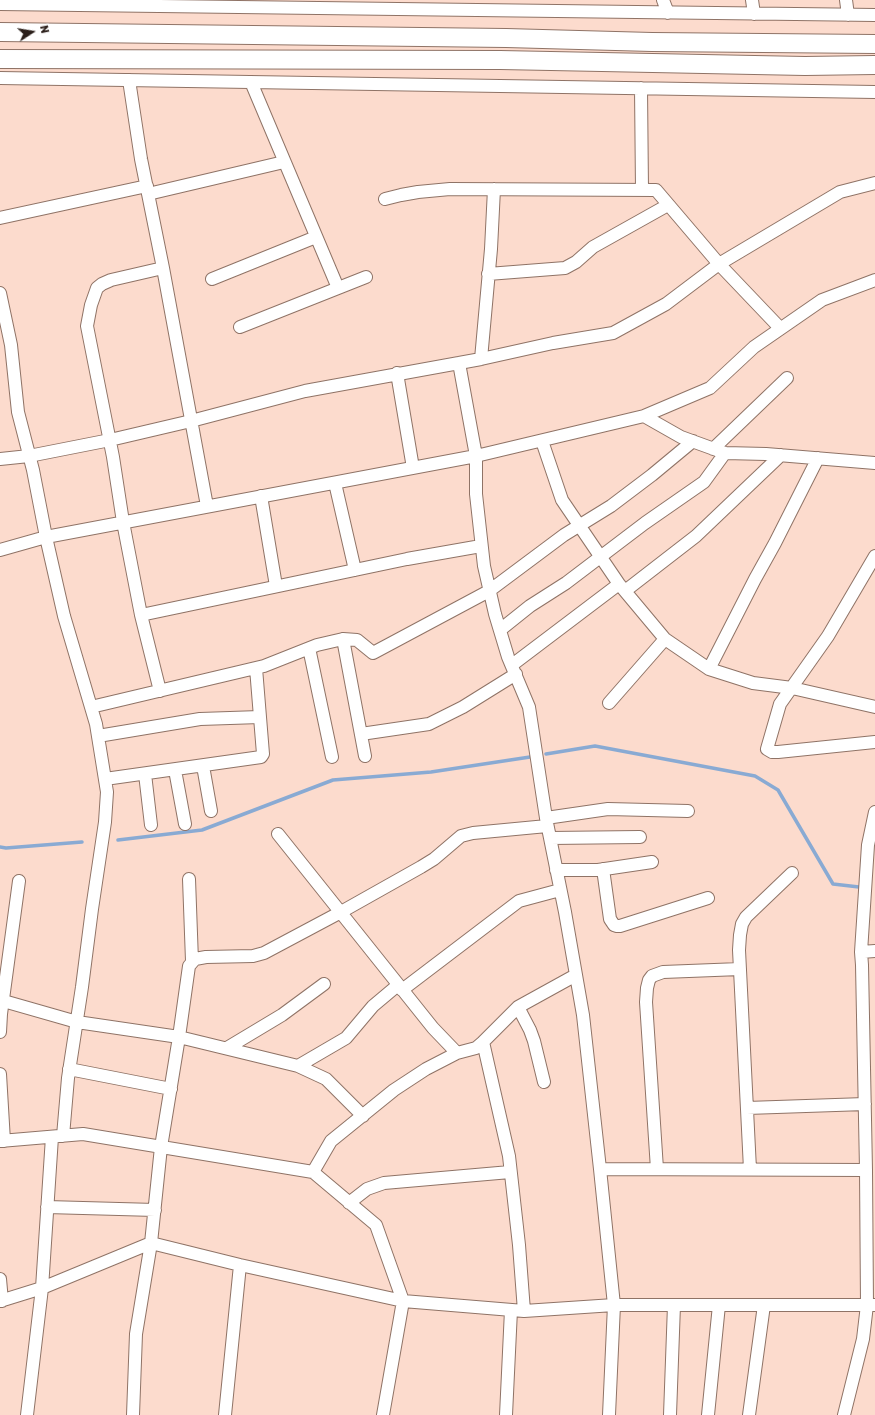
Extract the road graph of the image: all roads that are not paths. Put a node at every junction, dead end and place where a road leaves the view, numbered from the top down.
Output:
1 (553, 0) edge
2 (663, 0) edge
3 (752, 0) edge
4 (846, 0) edge
5 (70, 2) edge
6 (115, 2) edge
7 (0, 4) edge
8 (326, 4) edge
9 (560, 11) junction
10 (668, 13) junction
11 (754, 14) junction
12 (848, 15) junction
13 (875, 15) edge
14 (0, 32) edge
15 (875, 44) edge
16 (0, 59) edge
17 (875, 65) edge
18 (0, 78) edge
19 (129, 80) junction
20 (251, 82) junction
21 (641, 88) junction
22 (875, 92) edge
23 (284, 162) junction
24 (875, 183) edge
25 (494, 189) junction
26 (148, 190) junction
27 (642, 190) junction
28 (384, 199) dead end
29 (668, 204) junction
30 (0, 218) edge
31 (316, 237) junction
32 (719, 264) junction
33 (163, 268) junction
34 (488, 274) junction
35 (366, 277) dead end
36 (212, 279) dead end
37 (875, 281) edge
38 (338, 288) junction
39 (0, 294) edge
40 (240, 327) dead end
41 (780, 328) junction
42 (481, 359) junction
43 (459, 362) junction
44 (397, 373) junction
45 (787, 378) dead end
46 (644, 416) junction
47 (191, 421) junction
48 (110, 440) junction
49 (542, 441) junction
50 (693, 441) junction
51 (712, 449) junction
52 (725, 453) junction
53 (875, 453) edge
54 (781, 455) junction
55 (29, 456) junction
56 (476, 456) junction
57 (818, 458) junction
58 (0, 459) edge
59 (860, 462) junction
60 (875, 463) edge
61 (413, 468) junction
62 (335, 482) junction
63 (261, 496) junction
64 (207, 506) junction
65 (123, 522) junction
66 (580, 526) junction
67 (46, 537) junction
68 (481, 546) junction
69 (0, 550) edge
70 (875, 556) edge
71 (601, 557) junction
72 (355, 570) junction
73 (276, 586) junction
74 (622, 587) junction
75 (489, 591) junction
76 (141, 615) junction
77 (500, 630) junction
78 (665, 639) junction
79 (343, 640) junction
80 (309, 648) junction
81 (256, 668) junction
82 (709, 669) junction
83 (514, 670) junction
84 (792, 688) junction
85 (160, 691) junction
86 (609, 703) dead end
87 (91, 707) junction
88 (875, 707) edge
89 (260, 717) junction
90 (361, 734) junction
91 (98, 736) junction
92 (875, 742) edge
93 (365, 756) dead end
94 (332, 757) dead end
95 (203, 766) junction
96 (175, 770) junction
97 (145, 774) junction
98 (105, 779) junction
99 (211, 811) dead end
100 (688, 812) dead end
101 (875, 812) edge
102 (546, 822) junction
103 (185, 824) dead end
104 (151, 825) dead end
105 (278, 834) dead end
106 (640, 837) dead end
107 (550, 838) junction
108 (652, 862) dead end
109 (603, 869) junction
110 (556, 870) junction
111 (792, 873) dead end
112 (189, 879) dead end
113 (19, 880) dead end
114 (560, 890) junction
115 (708, 898) dead end
116 (340, 912) junction
117 (875, 951) edge
118 (861, 952) junction
119 (192, 961) junction
120 (740, 969) junction
121 (576, 975) junction
122 (324, 984) dead end
123 (400, 988) junction
124 (1, 1001) edge
125 (518, 1007) junction
126 (77, 1022) junction
127 (0, 1032) edge
128 (179, 1036) junction
129 (483, 1042) junction
130 (227, 1048) junction
131 (457, 1053) junction
132 (298, 1066) junction
133 (69, 1069) junction
134 (0, 1074) edge
135 (544, 1082) dead end
136 (171, 1089) junction
137 (865, 1104) junction
138 (747, 1108) junction
139 (363, 1116) junction
140 (57, 1136) junction
141 (2, 1141) edge
142 (161, 1147) junction
143 (600, 1169) junction
144 (657, 1169) junction
145 (750, 1169) junction
146 (866, 1170) junction
147 (313, 1172) junction
148 (510, 1172) junction
149 (349, 1203) junction
150 (47, 1206) junction
151 (155, 1210) junction
152 (151, 1243) junction
153 (240, 1265) junction
154 (0, 1279) edge
155 (42, 1288) junction
156 (1, 1301) edge
157 (403, 1301) junction
158 (614, 1305) junction
159 (674, 1305) junction
160 (719, 1305) junction
161 (764, 1305) junction
162 (871, 1305) edge
163 (511, 1310) junction
164 (524, 1311) junction
165 (27, 1415) edge
166 (132, 1415) edge
167 (225, 1415) edge
168 (383, 1415) edge
169 (506, 1415) edge
170 (609, 1415) edge
171 (670, 1415) edge
172 (708, 1415) edge
173 (749, 1415) edge
174 (844, 1415) edge

1 - 9 street
2 - 10 street
3 - 11 street
4 - 12 street
5 - 6 street
5 - 7 street
6 - 8 street
8 - 9 street
9 - 10 street
10 - 11 street
11 - 12 street
12 - 13 street
14 - 15 highway
16 - 17 highway
18 - 19 street
19 - 20 street
19 - 26 street
20 - 21 street
20 - 23 street
21 - 22 street
21 - 27 street
23 - 26 street
23 - 31 street
24 - 32 street
25 - 27 street
25 - 28 street
25 - 34 street
26 - 30 street
26 - 33 street
27 - 29 street
29 - 32 street
29 - 34 street
31 - 36 street
31 - 38 street
32 - 41 street
32 - 42 street
33 - 47 street
33 - 48 street
34 - 42 street
35 - 38 street
37 - 41 street
38 - 40 street
39 - 55 street
41 - 46 street
42 - 43 street
43 - 44 street
43 - 56 street
44 - 47 street
44 - 61 street
45 - 51 street
46 - 49 street
46 - 50 street
47 - 48 street
47 - 64 street
48 - 55 street
48 - 65 street
49 - 56 street
49 - 66 street
50 - 51 street
50 - 66 street
51 - 52 street
52 - 54 street
52 - 71 street
53 - 59 street
54 - 57 street
54 - 74 street
55 - 58 street
55 - 67 street
56 - 61 street
56 - 68 street
57 - 59 street
57 - 82 street
59 - 60 street
61 - 62 street
62 - 63 street
62 - 72 street
63 - 64 street
63 - 73 street
64 - 65 street
65 - 67 street
65 - 76 street
66 - 71 street
66 - 75 street
67 - 69 street
67 - 87 street
68 - 72 street
68 - 75 street
70 - 84 street
71 - 74 street
71 - 77 street
72 - 73 street
73 - 76 street
74 - 78 street
74 - 83 street
75 - 77 street
75 - 79 street
76 - 85 street
77 - 83 street
78 - 82 street
78 - 86 street
79 - 80 street
79 - 90 street
80 - 81 street
80 - 94 street
81 - 85 street
81 - 89 street
82 - 84 street
83 - 90 street
83 - 102 street
84 - 88 street
84 - 92 street
85 - 87 street
87 - 91 street
89 - 91 street
89 - 95 street
90 - 93 street
91 - 98 street
95 - 96 street
95 - 99 street
96 - 97 street
96 - 103 street
97 - 98 street
97 - 104 street
98 - 126 street
100 - 102 street
101 - 118 street
102 - 107 street
102 - 116 street
105 - 116 street
106 - 107 street
107 - 110 street
108 - 109 street
109 - 110 street
109 - 115 street
110 - 114 street
111 - 120 street
112 - 119 street
113 - 124 street
114 - 121 street
114 - 123 street
116 - 119 street
116 - 123 street
117 - 118 street
118 - 137 street
119 - 128 street
120 - 138 street
120 - 144 street
121 - 125 street
121 - 143 street
122 - 130 street
123 - 131 street
123 - 132 street
124 - 126 street
124 - 127 street
125 - 129 street
125 - 135 street
126 - 128 street
126 - 133 street
128 - 130 street
128 - 136 street
129 - 131 street
129 - 148 street
130 - 132 street
131 - 139 street
132 - 139 street
133 - 136 street
133 - 140 street
134 - 141 street
136 - 142 street
137 - 138 street
137 - 146 street
138 - 145 street
139 - 147 street
140 - 141 street
140 - 142 street
140 - 150 street
142 - 147 street
142 - 151 street
143 - 144 street
143 - 158 street
144 - 145 street
145 - 146 street
146 - 162 street
147 - 149 street
148 - 149 street
148 - 164 street
149 - 157 street
150 - 151 street
150 - 155 street
151 - 152 street
152 - 153 street
152 - 155 street
152 - 166 street
153 - 157 street
153 - 167 street
154 - 156 street
155 - 156 street
155 - 165 street
157 - 163 street
157 - 168 street
158 - 159 street
158 - 164 street
158 - 170 street
159 - 160 street
159 - 171 street
160 - 161 street
160 - 172 street
161 - 162 street
161 - 173 street
162 - 174 street
163 - 164 street
163 - 169 street

